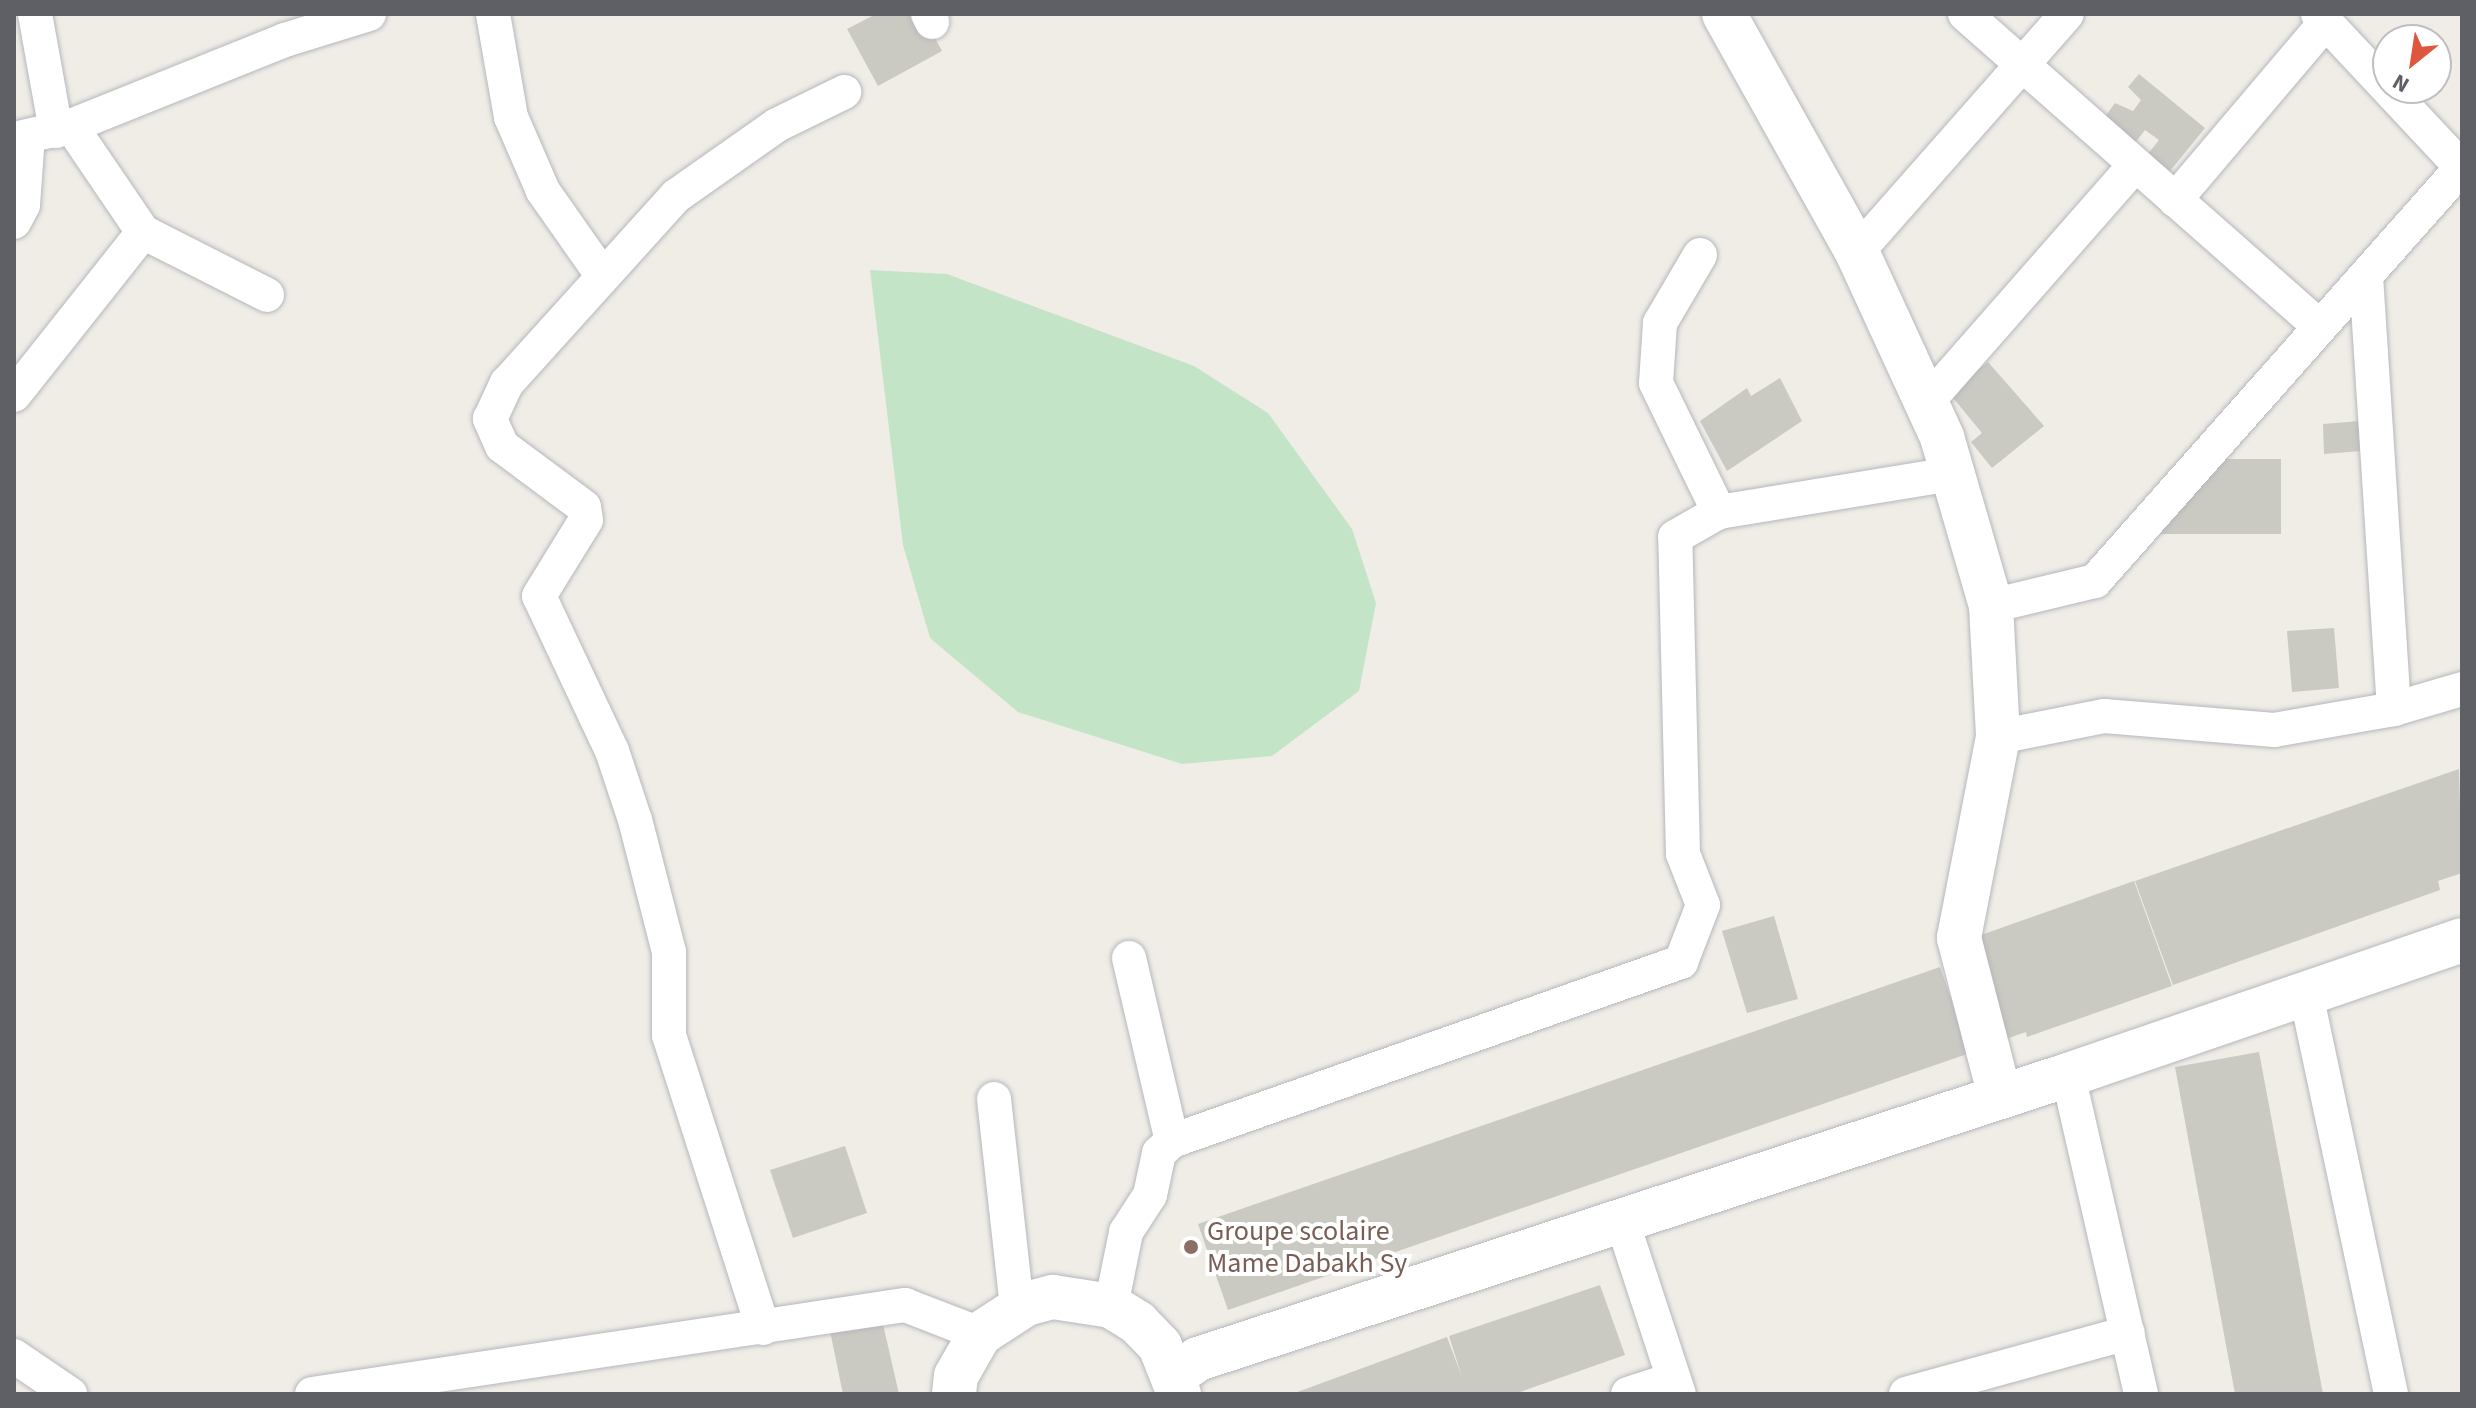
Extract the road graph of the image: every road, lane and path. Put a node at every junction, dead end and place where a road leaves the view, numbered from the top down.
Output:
1 (35, 14) edge
2 (369, 14) edge
3 (493, 14) edge
4 (1724, 14) edge
5 (1965, 14) edge
6 (2067, 14) edge
7 (2322, 18) edge
8 (283, 27) edge
9 (2020, 67) junction
10 (844, 92) dead end
11 (42, 133) edge
12 (2134, 166) junction
13 (2462, 167) edge
14 (2175, 200) junction
15 (14, 222) edge
16 (143, 232) junction
17 (1857, 252) junction
18 (1700, 255) dead end
19 (602, 275) junction
20 (2366, 276) junction
21 (267, 295) dead end
22 (2320, 327) junction
23 (14, 395) edge
24 (1926, 403) junction
25 (1952, 474) junction
26 (1719, 512) junction
27 (1991, 606) junction
28 (2462, 689) edge
29 (2394, 709) junction
30 (1998, 737) junction
31 (2462, 940) edge
32 (1129, 958) dead end
33 (2306, 994) junction
34 (2068, 1075) junction
35 (2000, 1097) junction
36 (994, 1099) dead end
37 (1172, 1141) junction
38 (1622, 1221) junction
39 (1111, 1306) junction
40 (1017, 1308) junction
41 (763, 1328) junction
42 (2128, 1333) junction
43 (980, 1334) junction
44 (14, 1356) edge
45 (1177, 1385) edge
46 (1676, 1387) edge
47 (70, 1394) edge
48 (312, 1394) edge
49 (954, 1394) edge
50 (1628, 1394) edge
51 (1906, 1394) edge
52 (2141, 1394) edge
53 (2391, 1394) edge

1 - 11 street
2 - 8 street
3 - 19 street
4 - 17 street
5 - 9 street
6 - 9 street
7 - 13 street
7 - 14 street
8 - 11 street
9 - 12 street
9 - 17 street
10 - 19 street
11 - 15 street
11 - 16 street
12 - 14 street
12 - 24 street
13 - 20 street
14 - 22 street
16 - 21 street
16 - 23 street
17 - 24 street
18 - 26 street
19 - 41 street
20 - 22 street
20 - 29 street
22 - 27 street
24 - 25 street
25 - 26 street
25 - 27 street
26 - 37 street
27 - 30 street
28 - 29 street
29 - 30 street
30 - 35 street
31 - 33 street
32 - 37 street
33 - 34 street
33 - 53 street
34 - 35 street
34 - 42 street
35 - 38 street
36 - 40 street
37 - 39 street
38 - 45 street
38 - 46 street
39 - 40 street
39 - 45 street
40 - 43 street
41 - 43 street
41 - 48 street
42 - 51 street
42 - 52 street
43 - 49 street
44 - 47 street
46 - 50 street

